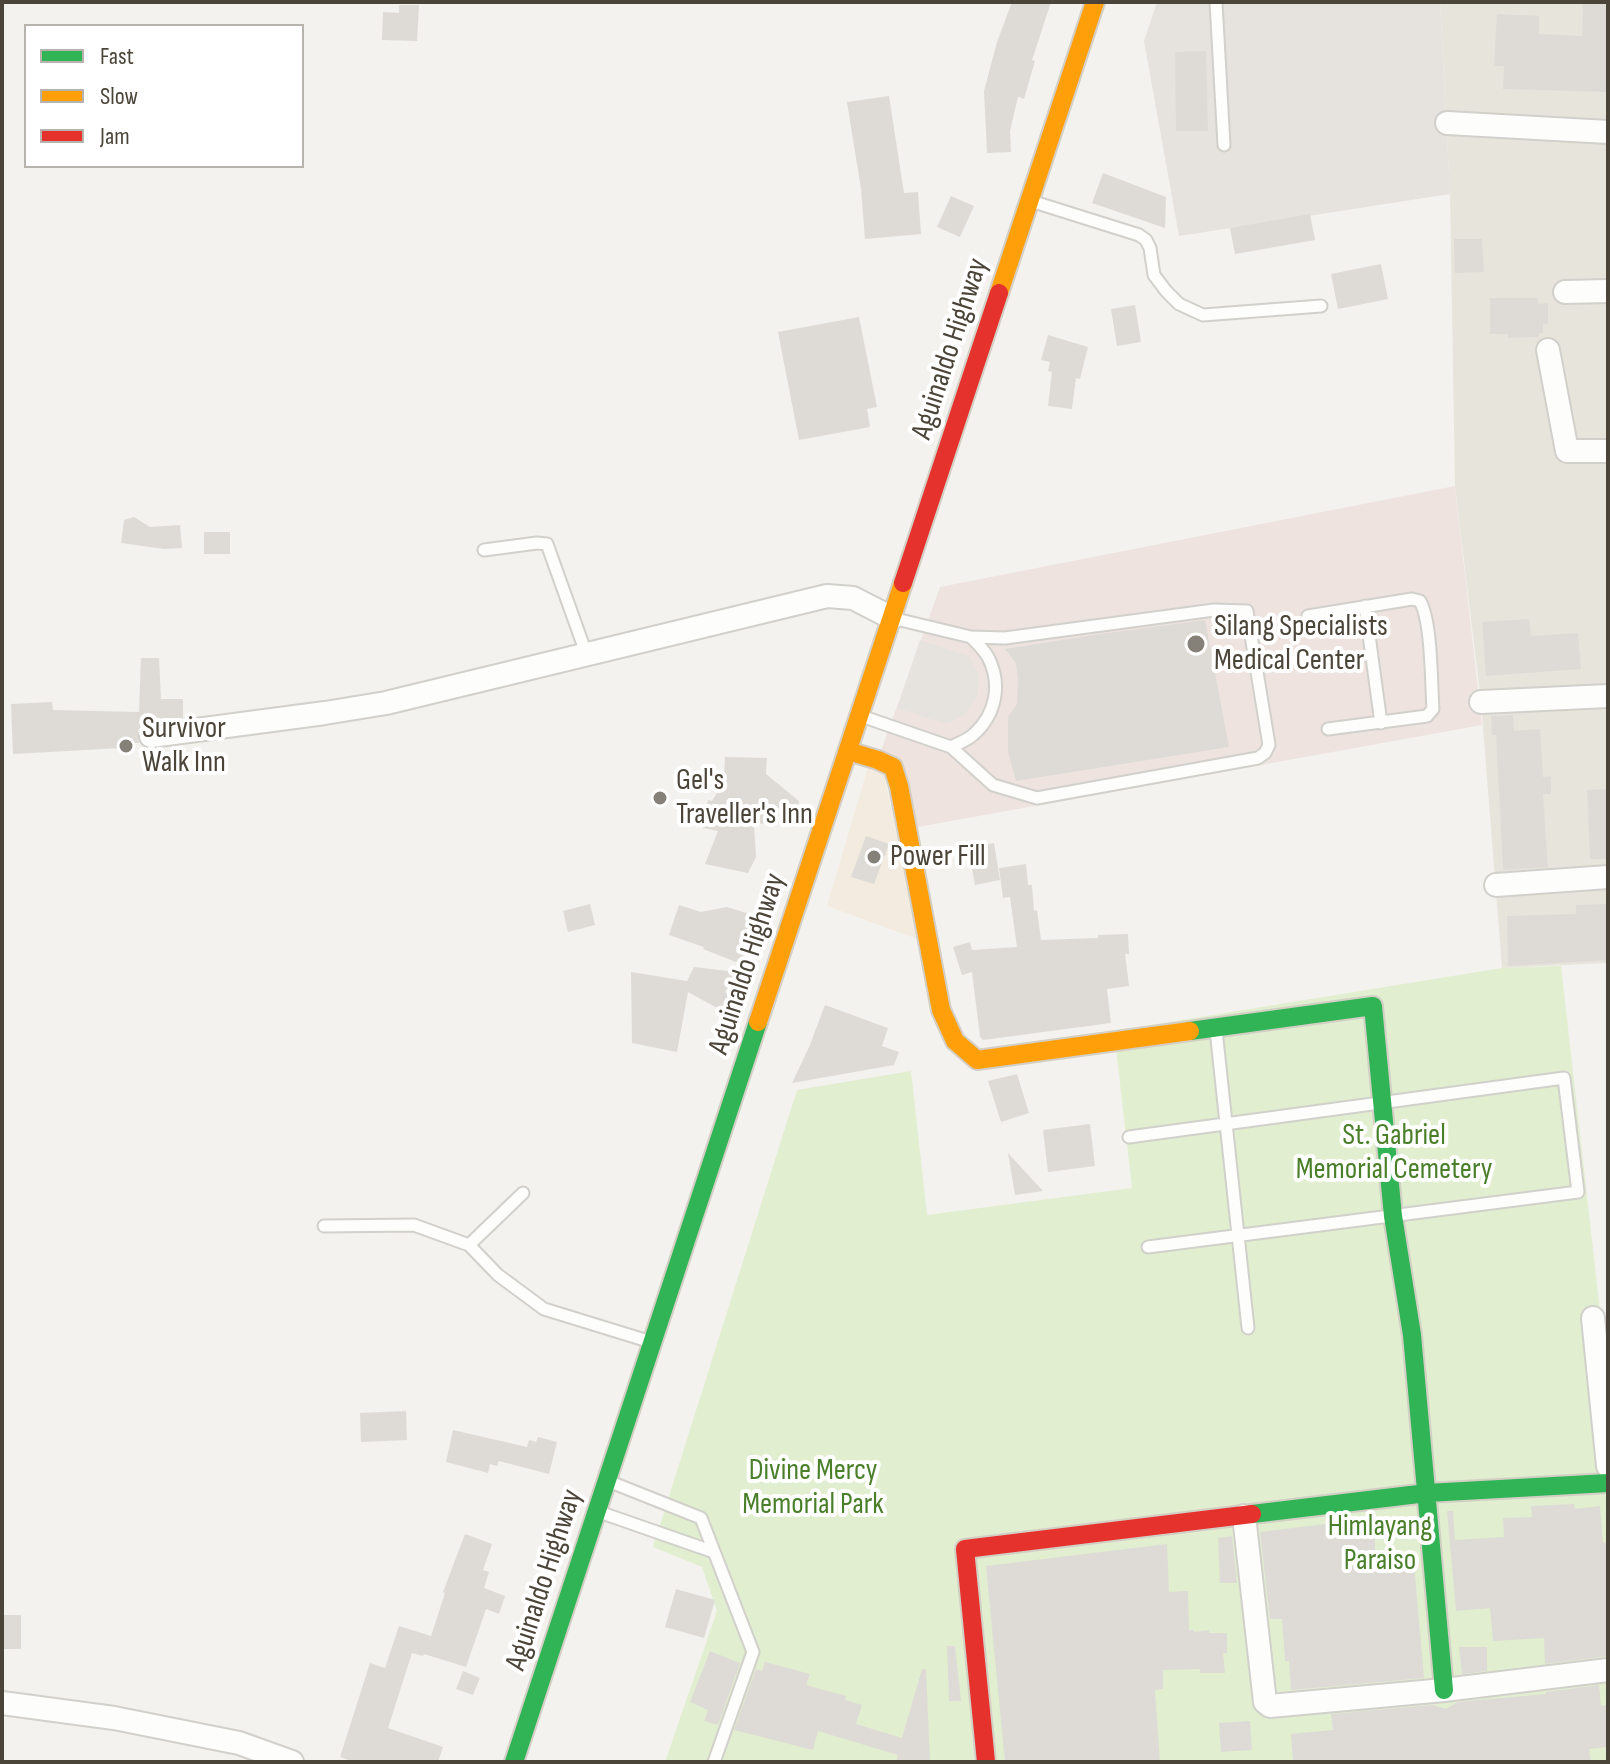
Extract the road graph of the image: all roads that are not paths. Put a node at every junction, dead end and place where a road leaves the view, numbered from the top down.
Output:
1 (1095, 2) edge
2 (1216, 2) edge
3 (1447, 123) dead end
4 (1608, 132) edge
5 (1224, 145) dead end
6 (1030, 200) junction
7 (1608, 291) edge
8 (1565, 292) dead end
9 (1321, 306) dead end
10 (1548, 350) dead end
11 (1608, 451) edge
12 (484, 550) dead end
13 (1365, 606) junction
14 (1308, 616) dead end
15 (892, 618) junction
16 (971, 637) junction
17 (586, 653) junction
18 (1608, 696) edge
19 (1481, 702) dead end
20 (860, 715) junction
21 (1381, 723) junction
22 (1328, 729) dead end
23 (151, 736) dead end
24 (951, 747) junction
25 (848, 751) junction
26 (1608, 877) edge
27 (1496, 885) dead end
28 (1215, 1028) junction
29 (1382, 1102) junction
30 (1226, 1124) junction
31 (1129, 1137) dead end
32 (523, 1193) dead end
33 (1393, 1216) junction
34 (324, 1226) dead end
35 (1238, 1236) junction
36 (469, 1245) junction
37 (1148, 1247) dead end
38 (1593, 1318) dead end
39 (1248, 1328) dead end
40 (653, 1343) junction
41 (1608, 1466) edge
42 (607, 1481) junction
43 (1608, 1483) edge
44 (1427, 1493) junction
45 (597, 1511) junction
46 (1244, 1516) junction
47 (714, 1552) junction
48 (1608, 1670) edge
49 (1444, 1690) junction
50 (2, 1703) edge
51 (292, 1762) edge
52 (514, 1762) edge
53 (714, 1762) edge
54 (986, 1762) edge

1 - 6 street, Aguinaldo Highway
2 - 5 lane
3 - 4 street
6 - 9 lane
6 - 15 street, Aguinaldo Highway
7 - 8 street
10 - 11 street
12 - 17 lane
13 - 14 lane
13 - 21 lane
13 - 21 lane
15 - 16 lane
15 - 17 street
15 - 20 street, Aguinaldo Highway
16 - 24 lane
16 - 24 lane
17 - 23 street
18 - 19 street
20 - 24 lane
20 - 25 street, Aguinaldo Highway
21 - 22 lane
25 - 28 street
25 - 40 street, Aguinaldo Highway
26 - 27 street
28 - 29 street
28 - 30 lane
29 - 30 lane
29 - 33 street
29 - 33 lane
30 - 31 lane
30 - 35 lane
32 - 36 lane
33 - 35 lane
33 - 44 street
34 - 36 lane
35 - 37 lane
35 - 39 lane
36 - 40 lane
38 - 41 street
40 - 42 street, Aguinaldo Highway
42 - 45 street, Aguinaldo Highway
42 - 47 lane
43 - 44 street
44 - 46 street
44 - 49 street
45 - 47 lane
45 - 52 street, Aguinaldo Highway
46 - 49 street
46 - 54 street
47 - 53 lane
48 - 49 street
50 - 51 street

